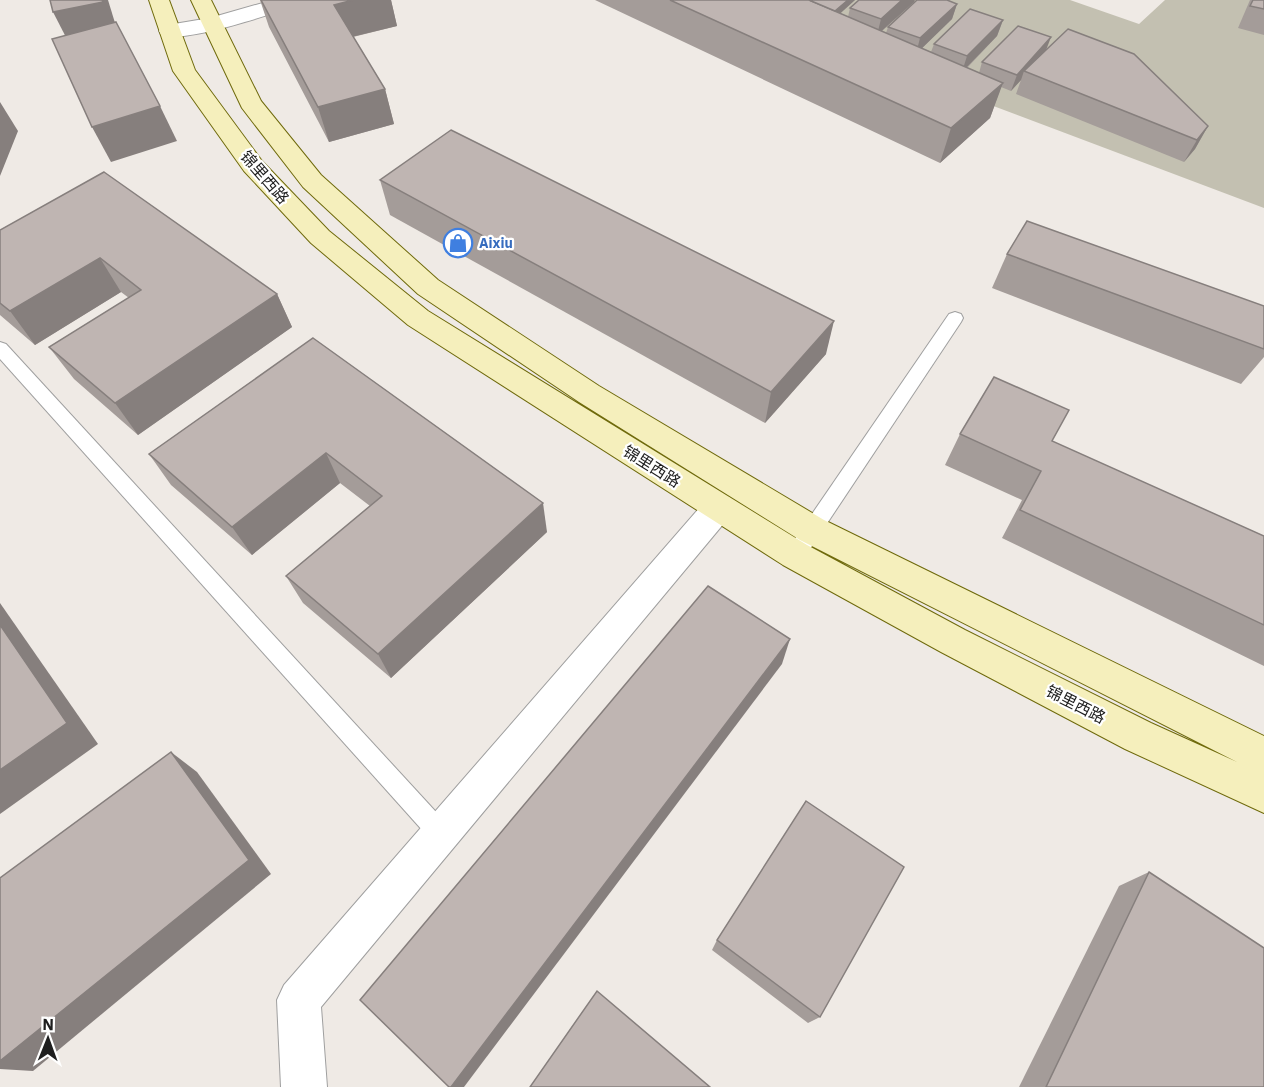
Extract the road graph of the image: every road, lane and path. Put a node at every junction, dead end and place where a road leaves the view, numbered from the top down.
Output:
1 (159, 0) edge
2 (296, 0) edge
3 (207, 12) edge
4 (170, 31) junction
5 (955, 318) dead end
6 (0, 348) edge
7 (719, 507) junction
8 (812, 530) junction
9 (795, 555) junction
10 (1264, 756) edge
11 (1264, 794) edge
12 (440, 833) junction
13 (304, 1087) edge

1 - 4 main road, 锦里西路
2 - 3 street
3 - 4 street
3 - 8 main road, 锦里西路
4 - 7 main road, 锦里西路
5 - 8 lane
6 - 12 lane
7 - 9 main road, 锦里西路
7 - 12 street
8 - 9 lane
8 - 10 main road, 锦里西路
9 - 11 main road, 锦里西路
12 - 13 street

